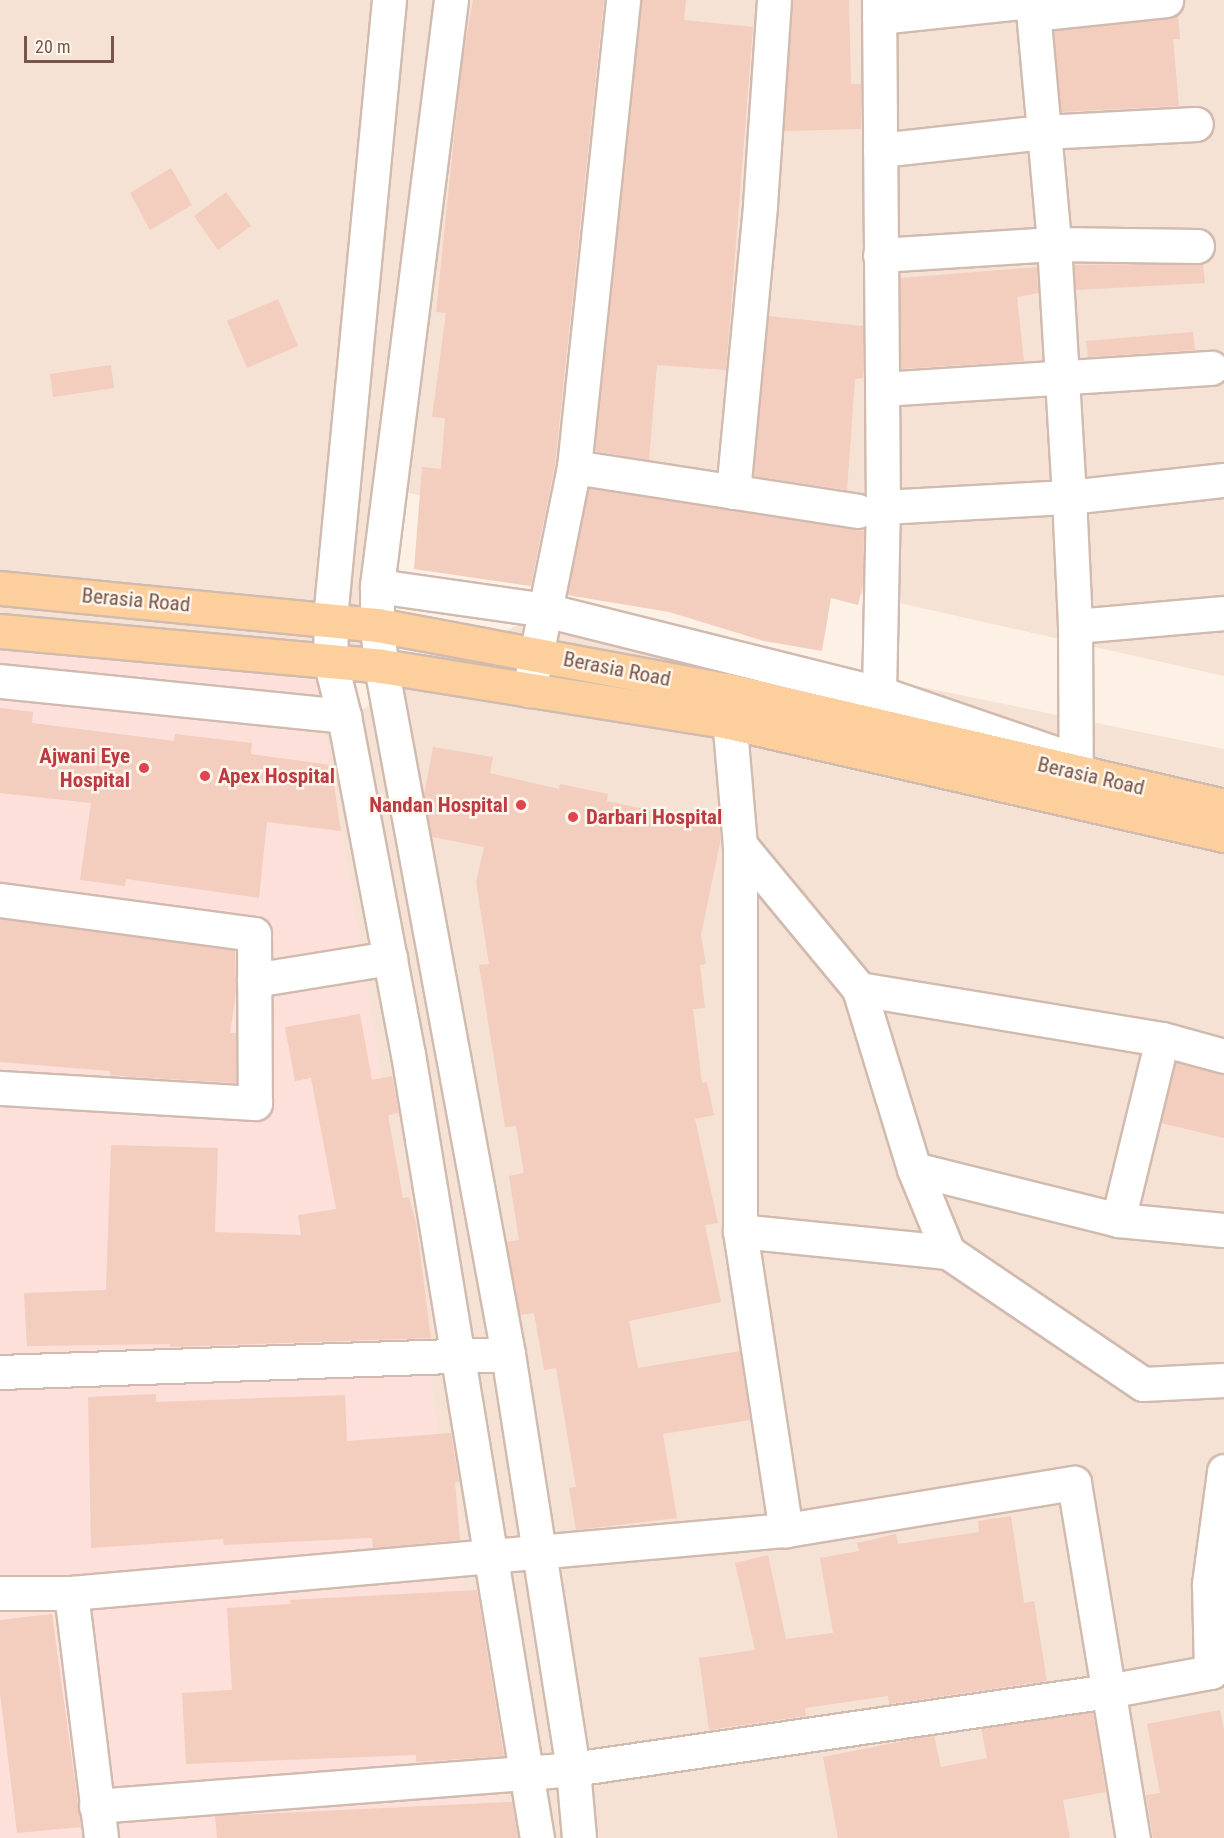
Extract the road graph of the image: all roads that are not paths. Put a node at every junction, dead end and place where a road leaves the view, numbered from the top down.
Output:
1 (389, 0) edge
2 (451, 0) edge
3 (623, 0) edge
4 (774, 0) edge
5 (1166, 0) edge
6 (1032, 5) edge
7 (879, 8) edge
8 (1196, 124) dead end
9 (1043, 132) junction
10 (880, 150) junction
11 (1054, 244) junction
12 (1197, 246) dead end
13 (880, 255) junction
14 (1211, 368) dead end
15 (1062, 380) junction
16 (883, 389) junction
17 (574, 467) junction
18 (1224, 480) edge
19 (733, 492) junction
20 (1069, 497) junction
21 (871, 509) junction
22 (377, 586) junction
23 (0, 588) edge
24 (545, 610) junction
25 (1224, 613) edge
26 (330, 618) junction
27 (377, 625) junction
28 (1075, 626) junction
29 (0, 631) edge
30 (536, 654) junction
31 (330, 664) junction
32 (381, 666) junction
33 (0, 681) edge
34 (528, 690) junction
35 (726, 690) junction
36 (879, 693) junction
37 (344, 716) junction
38 (729, 722) junction
39 (1077, 778) junction
40 (1224, 806) edge
41 (1224, 835) edge
42 (740, 845) junction
43 (0, 900) edge
44 (390, 958) junction
45 (254, 980) junction
46 (859, 989) junction
47 (1162, 1039) junction
48 (1224, 1056) edge
49 (0, 1088) edge
50 (460, 1106) junction
51 (418, 1113) junction
52 (914, 1169) junction
53 (1118, 1220) junction
54 (740, 1230) junction
55 (1224, 1230) edge
56 (948, 1252) junction
57 (508, 1354) junction
58 (461, 1356) junction
59 (0, 1372) edge
60 (1224, 1380) edge
61 (1224, 1471) edge
62 (786, 1530) junction
63 (538, 1553) junction
64 (490, 1557) junction
65 (0, 1593) edge
66 (71, 1593) junction
67 (1108, 1691) junction
68 (573, 1769) junction
69 (527, 1772) junction
70 (98, 1822) edge
71 (537, 1838) edge
72 (579, 1838) edge
73 (1133, 1838) edge

1 - 26 street
2 - 22 street
3 - 17 street
4 - 19 street
5 - 6 street
6 - 7 street
6 - 9 street
7 - 10 street
8 - 9 street
9 - 10 street
9 - 11 street
10 - 13 street
11 - 12 street
11 - 13 street
11 - 15 street
13 - 16 street
14 - 15 street
15 - 16 street
15 - 20 street
16 - 21 street
17 - 19 street
17 - 24 street
18 - 20 street
19 - 21 street
20 - 21 street
20 - 28 street
21 - 36 street
22 - 24 street
22 - 27 street
23 - 26 main road, Berasia Road
24 - 30 street
24 - 36 street
25 - 28 street
26 - 27 main road, Berasia Road
26 - 31 street
27 - 30 main road, Berasia Road
27 - 32 street
28 - 39 street
29 - 31 main road, Berasia Road
30 - 34 street
30 - 35 main road, Berasia Road
31 - 32 main road, Berasia Road
31 - 37 street
32 - 34 main road, Berasia Road
32 - 50 street
33 - 37 street
34 - 38 main road, Berasia Road
35 - 38 street
35 - 39 main road, Berasia Road
36 - 39 street
37 - 44 street
38 - 39 main road, Berasia Road
38 - 42 street
39 - 40 main road, Berasia Road
39 - 41 main road, Berasia Road
42 - 46 street
42 - 54 street
43 - 45 street
44 - 45 street
44 - 51 street
45 - 49 street
46 - 47 street
46 - 52 street
47 - 48 street
47 - 53 street
50 - 51 street
50 - 57 street
51 - 58 street
52 - 53 street
52 - 56 street
53 - 55 street
54 - 56 street
54 - 62 street
56 - 60 street
57 - 58 street
57 - 63 street
58 - 59 street
58 - 64 street
61 - 67 street
62 - 63 street
62 - 67 street
63 - 64 street
63 - 68 street
64 - 66 street
64 - 69 street
65 - 66 street
66 - 70 street
67 - 68 street
67 - 73 street
68 - 69 street
68 - 72 street
69 - 70 street
69 - 71 street

